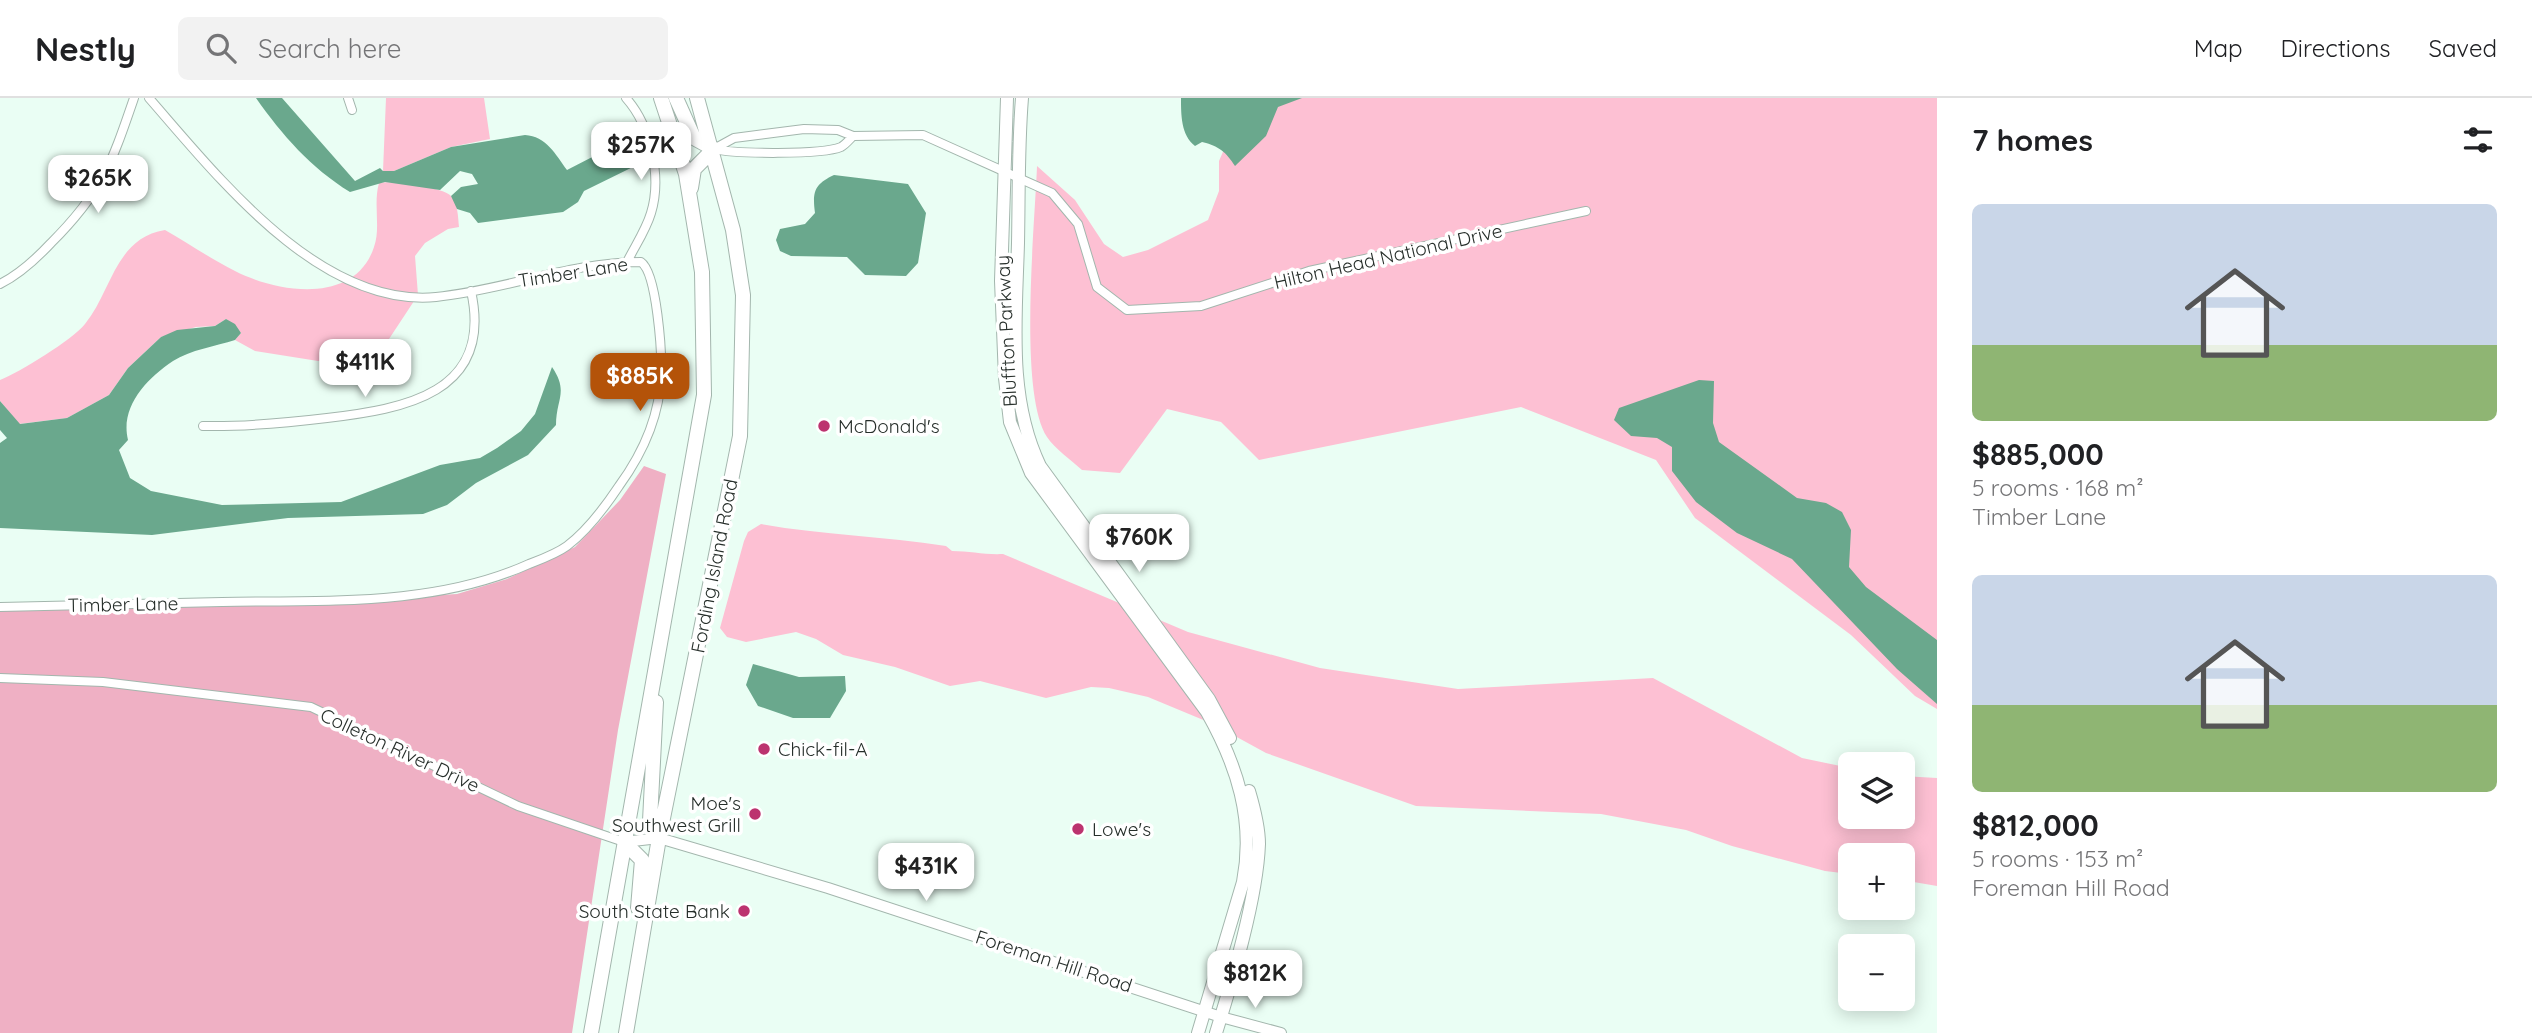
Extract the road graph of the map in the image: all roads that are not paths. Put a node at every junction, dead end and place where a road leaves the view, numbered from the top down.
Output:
1 (134, 98) edge
2 (149, 98) edge
3 (348, 98) edge
4 (626, 98) edge
5 (661, 98) edge
6 (676, 98) edge
7 (697, 98) edge
8 (1007, 98) edge
9 (1022, 98) edge
10 (352, 110) dead end
11 (771, 133) junction
12 (853, 136) junction
13 (713, 149) junction
14 (771, 151) junction
15 (1002, 168) junction
16 (1018, 176) junction
17 (690, 199) junction
18 (1586, 211) dead end
19 (627, 262) junction
20 (0, 284) edge
21 (471, 291) junction
22 (203, 426) dead end
23 (0, 607) edge
24 (660, 638) junction
25 (0, 678) edge
26 (659, 838) junction
27 (624, 842) junction
28 (1203, 1011) junction
29 (1221, 1017) junction
30 (627, 1027) edge
31 (591, 1033) edge
32 (1198, 1033) edge
33 (1216, 1033) edge
34 (1282, 1033) edge

1 - 20 street
2 - 21 street, Timber Lane
3 - 10 street
4 - 19 street
5 - 17 highway, Fording Island Road
6 - 13 highway
7 - 13 highway, Fording Island Road
8 - 15 main road, Bluffton Parkway
9 - 16 main road, Bluffton Parkway
11 - 12 street, Hilton Head National Drive
11 - 13 street, Hilton Head National Drive
11 - 14 street
12 - 14 street, Hilton Head National Drive
12 - 15 street, Hilton Head National Drive
13 - 14 street, Hilton Head National Drive
13 - 17 highway
13 - 26 highway, Fording Island Road
15 - 16 street, Hilton Head National Drive
15 - 28 main road, Bluffton Parkway
16 - 18 street, Hilton Head National Drive
16 - 29 main road, Bluffton Parkway
17 - 24 highway, Fording Island Road
19 - 21 street, Timber Lane
19 - 23 street, Timber Lane
21 - 22 street
24 - 26 highway
24 - 27 highway, Fording Island Road
25 - 27 street, Colleton River Drive
26 - 27 street, Foreman Hill Road
26 - 28 street, Foreman Hill Road
26 - 30 highway, Fording Island Road
27 - 30 highway
27 - 31 highway, Fording Island Road
28 - 29 street, Foreman Hill Road
28 - 32 main road, Bluffton Parkway
29 - 33 main road, Bluffton Parkway
29 - 34 street, Foreman Hill Road

